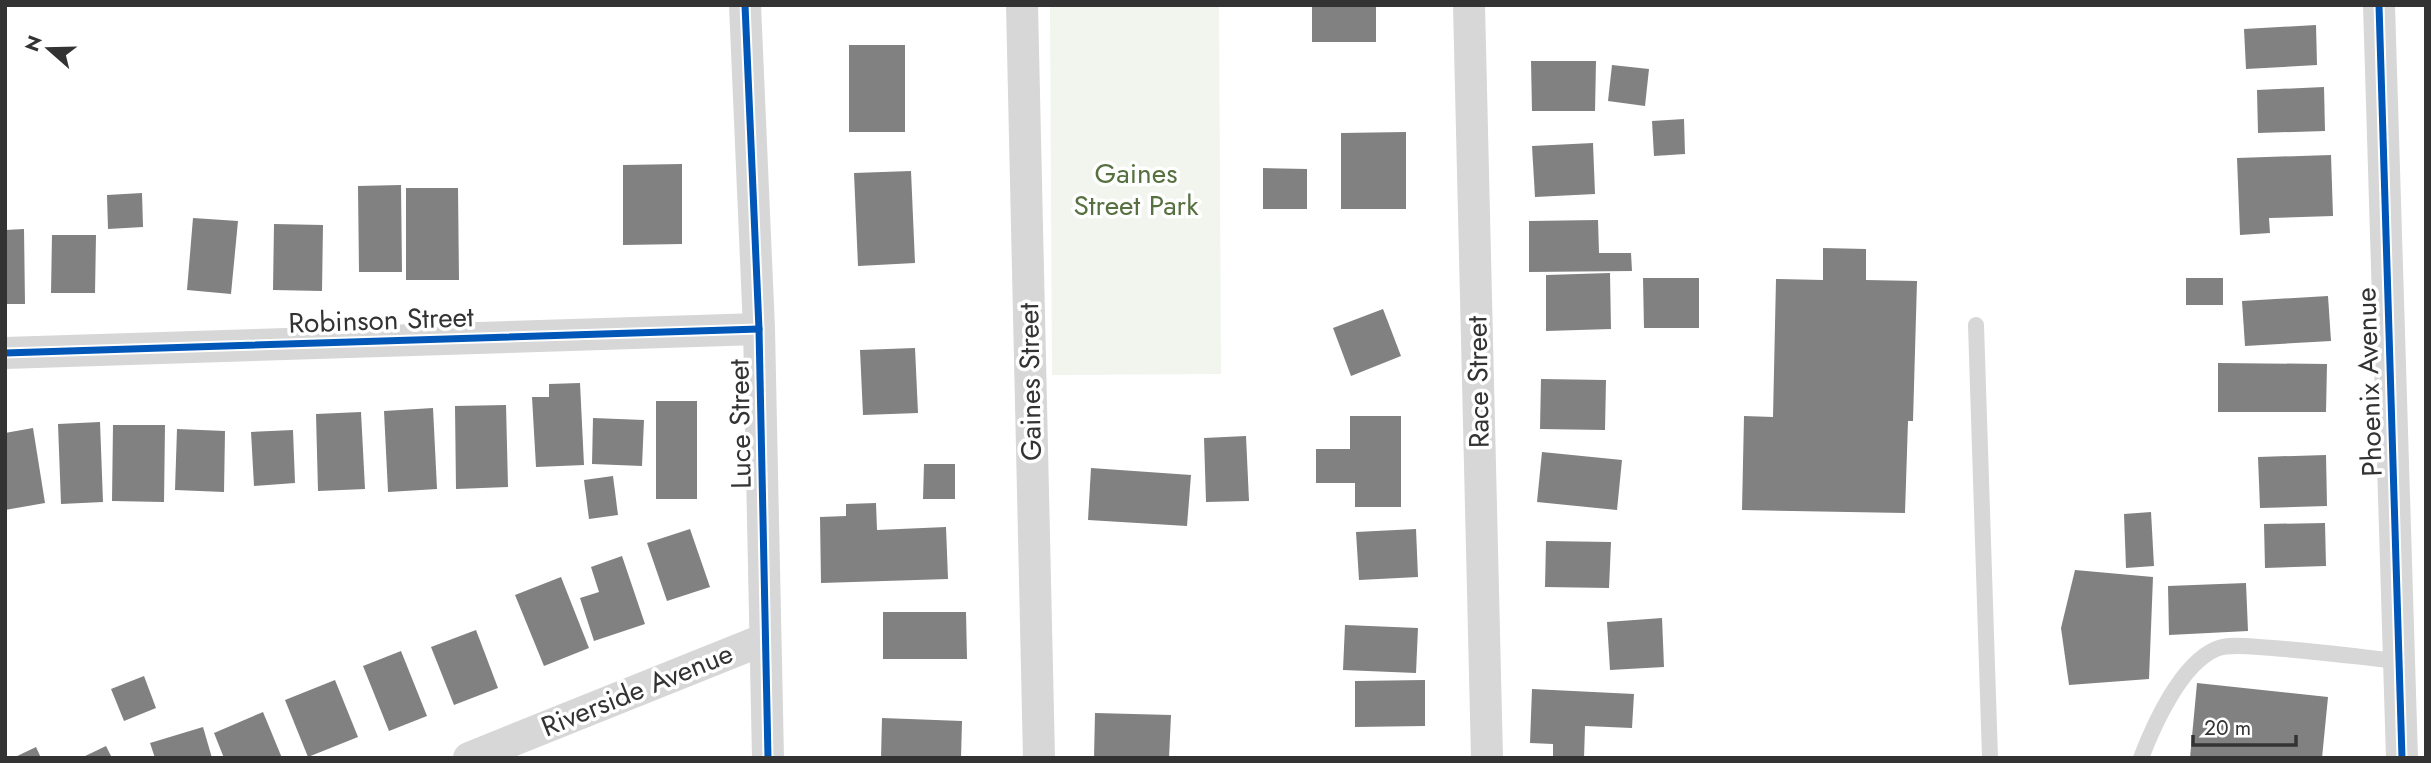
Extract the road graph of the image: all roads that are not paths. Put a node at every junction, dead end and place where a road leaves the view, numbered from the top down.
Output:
1 (745, 5) edge
2 (1022, 5) edge
3 (1469, 5) edge
4 (2379, 5) edge
5 (1976, 325) dead end
6 (758, 329) junction
7 (5, 353) edge
8 (765, 639) junction
9 (2398, 661) junction
10 (469, 758) edge
11 (768, 758) edge
12 (1039, 758) edge
13 (1487, 758) edge
14 (1990, 758) edge
15 (2141, 758) edge
16 (2402, 758) edge

1 - 6 street, Luce Street
2 - 12 street, Gaines Street
3 - 13 street, Race Street
4 - 9 street, Phoenix Avenue
5 - 14 lane
6 - 7 street, Robinson Street
6 - 8 street, Luce Street
8 - 10 street, Riverside Avenue
8 - 11 street, Luce Street
9 - 15 lane
9 - 16 street, Phoenix Avenue

